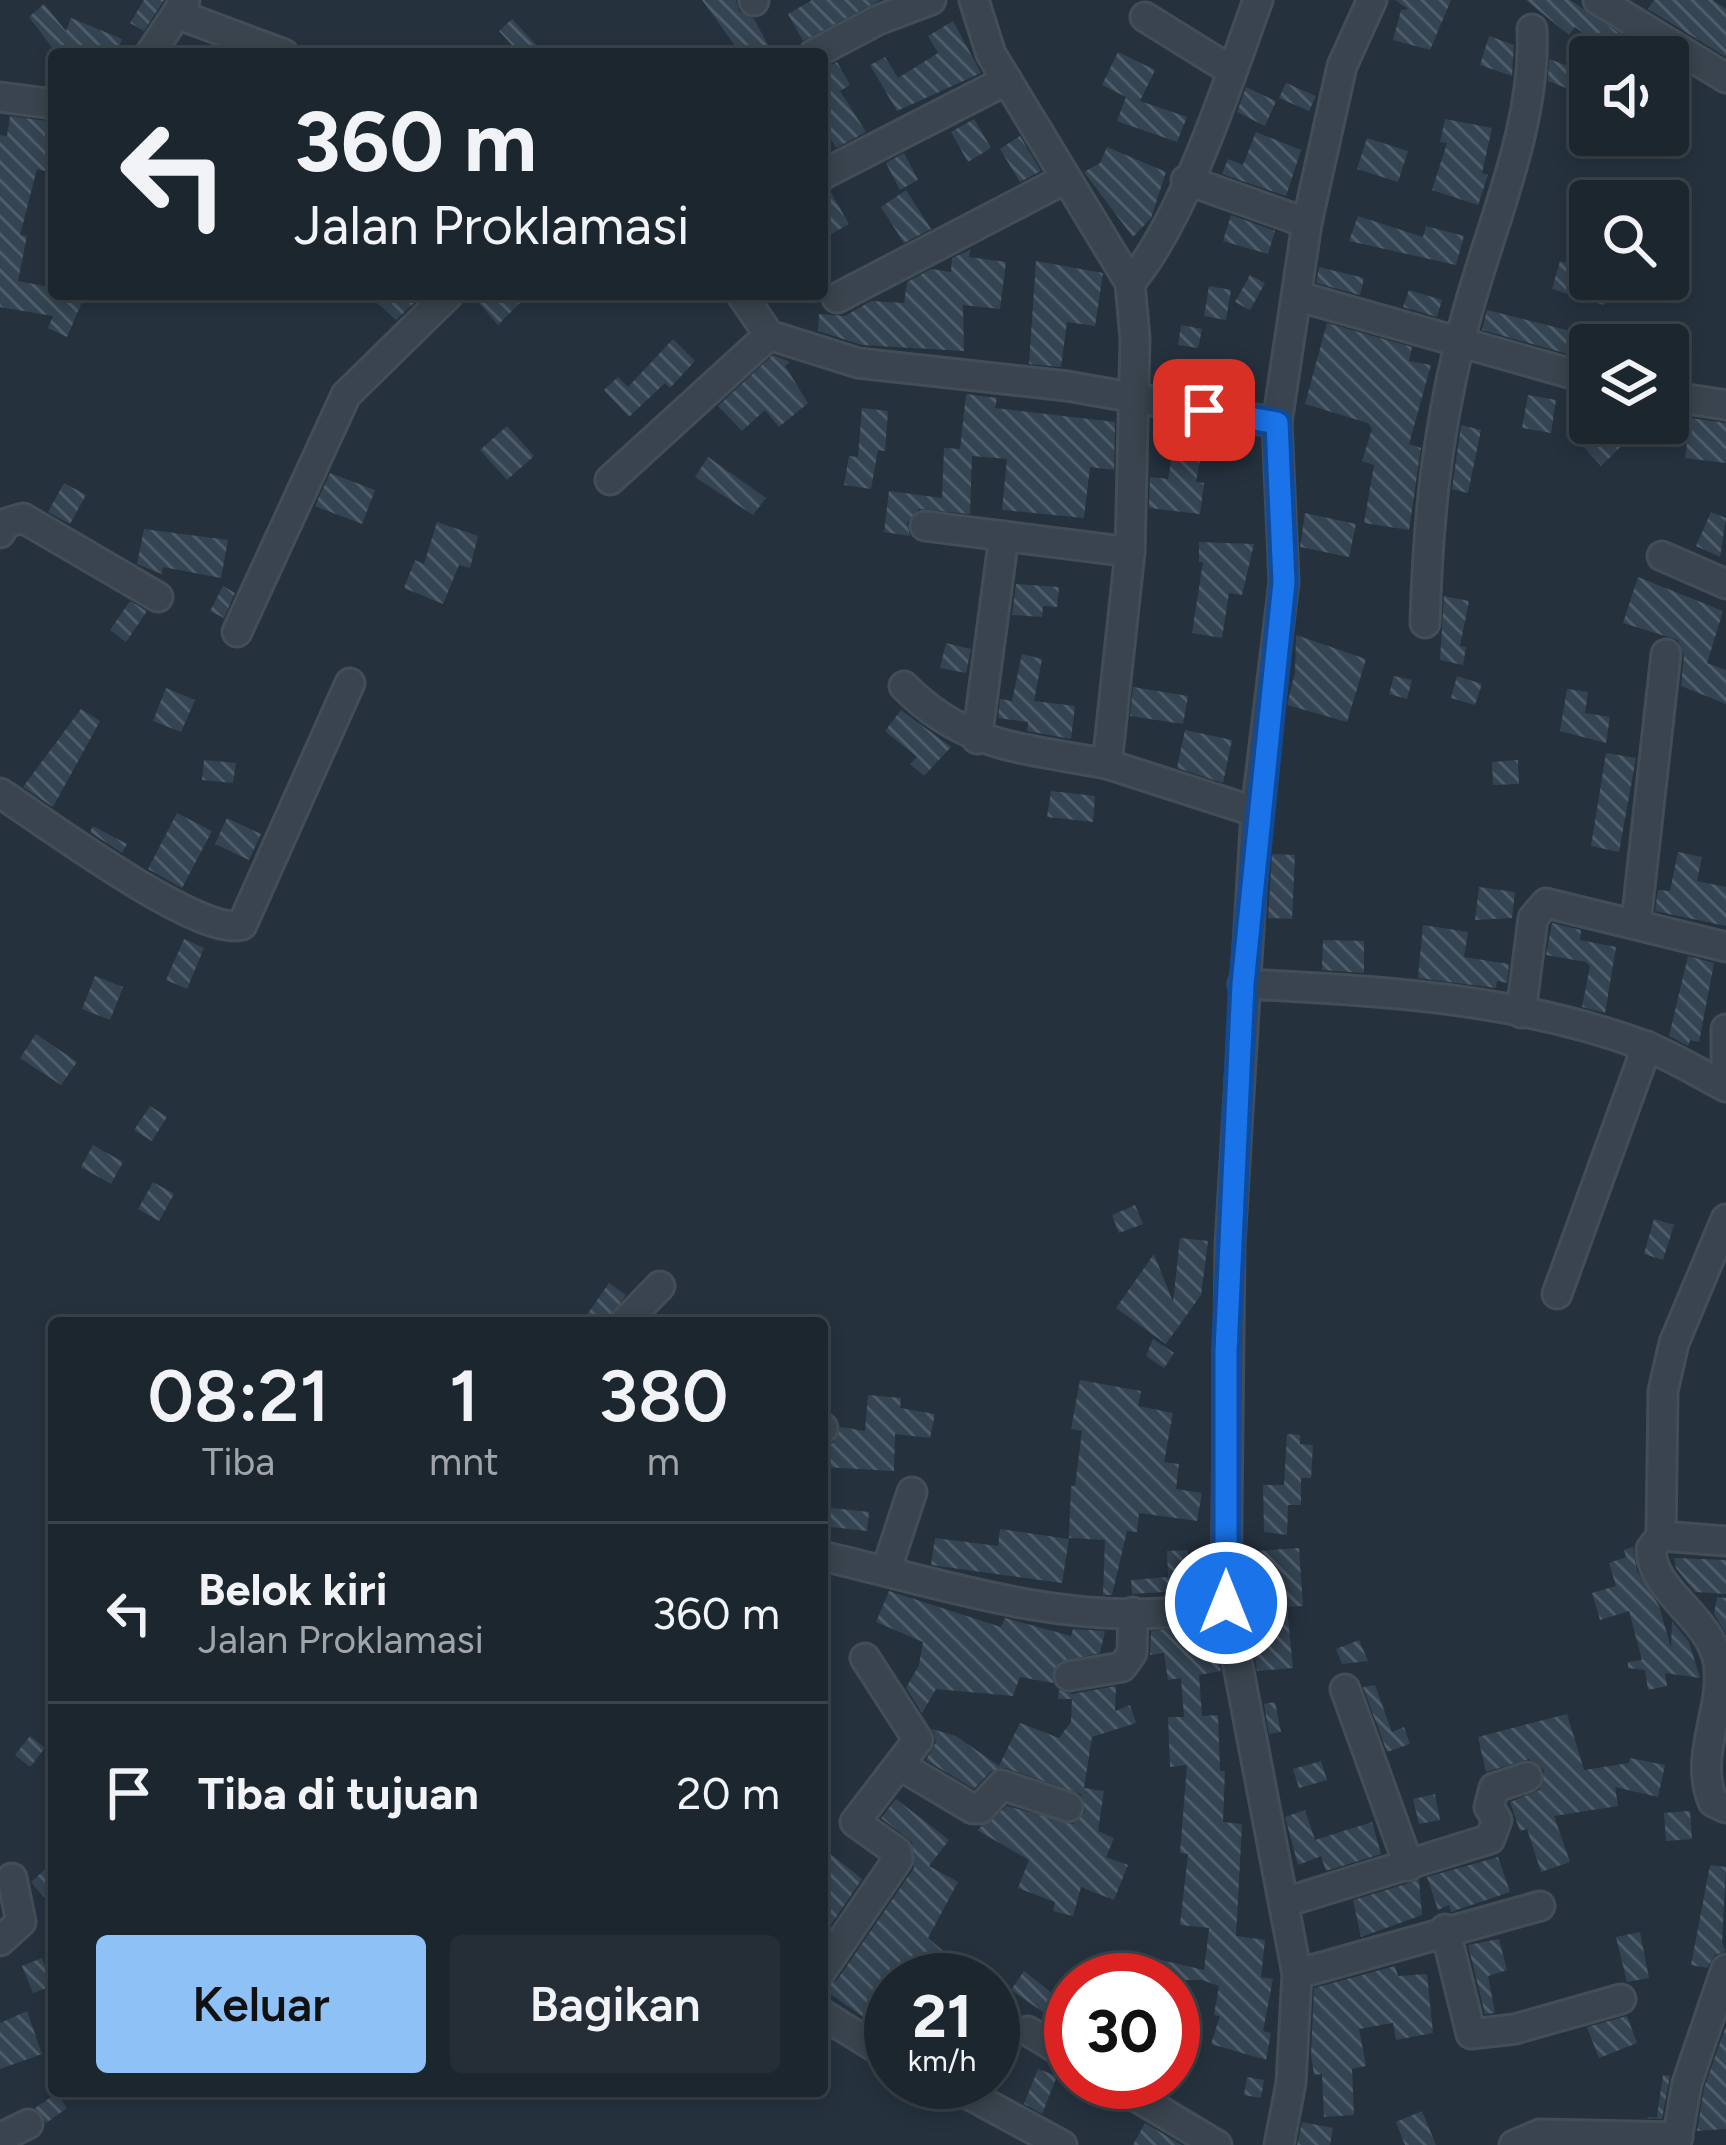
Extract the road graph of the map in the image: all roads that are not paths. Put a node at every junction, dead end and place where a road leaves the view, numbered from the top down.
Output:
1 (931, 0) edge
2 (974, 0) edge
3 (1258, 0) edge
4 (1372, 0) edge
5 (1598, 0) edge
6 (182, 6) edge
7 (1145, 17) dead end
8 (1532, 29) dead end
9 (154, 48) edge
10 (271, 48) edge
11 (825, 48) edge
12 (1232, 71) junction
13 (1726, 78) edge
14 (1006, 80) junction
15 (0, 98) edge
16 (48, 103) edge
17 (828, 172) edge
18 (1064, 180) junction
19 (1186, 180) junction
20 (1307, 223) junction
21 (1130, 283) junction
22 (1297, 296) junction
23 (837, 298) dead end
24 (443, 300) edge
25 (745, 300) edge
26 (770, 335) junction
27 (1460, 340) junction
28 (1569, 373) edge
29 (1134, 398) junction
30 (1689, 399) edge
31 (1726, 405) edge
32 (1277, 423) junction
33 (610, 480) dead end
34 (925, 526) dead end
35 (0, 533) edge
36 (1004, 536) junction
37 (1130, 552) junction
38 (1662, 556) dead end
39 (1726, 584) edge
40 (158, 597) dead end
41 (1425, 622) dead end
42 (237, 632) dead end
43 (1666, 654) dead end
44 (350, 683) dead end
45 (904, 686) dead end
46 (977, 739) junction
47 (1107, 764) junction
48 (0, 794) edge
49 (1256, 812) junction
50 (1636, 923) junction
51 (1726, 947) edge
52 (1243, 984) junction
53 (1522, 1013) junction
54 (1726, 1029) edge
55 (1647, 1046) junction
56 (1726, 1072) edge
57 (1726, 1087) edge
58 (1725, 1231) edge
59 (660, 1286) dead end
60 (1557, 1294) dead end
61 (630, 1317) edge
62 (913, 1492) dead end
63 (1661, 1536) junction
64 (1726, 1541) edge
65 (828, 1557) edge
66 (886, 1570) junction
67 (1226, 1603) junction
68 (1133, 1612) junction
69 (865, 1658) dead end
70 (1069, 1676) dead end
71 (1345, 1689) dead end
72 (901, 1766) junction
73 (1526, 1777) dead end
74 (1068, 1807) dead end
75 (1726, 1808) edge
76 (1409, 1866) junction
77 (12, 1878) dead end
78 (1286, 1902) junction
79 (1540, 1906) dead end
80 (1445, 1929) junction
81 (0, 1941) edge
82 (828, 1961) edge
83 (1726, 1969) edge
84 (1298, 1973) junction
85 (1621, 1999) dead end
86 (828, 2018) edge
87 (1028, 2031) dead end
88 (864, 2040) edge
89 (1044, 2041) edge
90 (996, 2109) edge
91 (1157, 2109) edge
92 (28, 2124) dead end
93 (0, 2138) edge
94 (1677, 2141) edge
95 (1062, 2145) edge
96 (1216, 2145) edge
97 (1279, 2145) edge
98 (1514, 2145) edge

1 - 11 street
2 - 14 street
3 - 12 street
4 - 20 street
5 - 13 street
6 - 9 street
6 - 10 street
7 - 12 street
8 - 27 street
12 - 19 street
14 - 17 street
14 - 18 street
15 - 16 street
18 - 21 street
18 - 23 street
19 - 20 street
19 - 21 street
20 - 22 street
21 - 29 street
22 - 27 street
22 - 32 street
24 - 42 street
25 - 26 street
26 - 29 street
26 - 33 street
27 - 28 street
27 - 41 street
29 - 32 street
29 - 37 street
30 - 31 street
32 - 49 street
34 - 36 street
35 - 40 street
36 - 37 street
36 - 46 street
37 - 47 street
38 - 39 street
43 - 50 street
44 - 48 street
45 - 46 street
46 - 47 street
47 - 49 street
49 - 52 street
50 - 51 street
50 - 53 street
52 - 53 street
52 - 67 street
53 - 55 street
54 - 56 street
55 - 57 street
55 - 60 street
58 - 63 street
59 - 61 street
62 - 66 street
63 - 64 street
63 - 75 street
65 - 66 street
66 - 68 street
67 - 68 street
67 - 78 street
68 - 70 street
69 - 72 street
71 - 76 street
72 - 74 street
72 - 82 street
73 - 76 street
76 - 78 street
77 - 81 street
78 - 84 street
79 - 80 street
80 - 84 street
80 - 85 street
83 - 94 street
84 - 97 street
86 - 88 street
87 - 89 street
90 - 95 street
91 - 96 street
92 - 93 street
94 - 98 street

